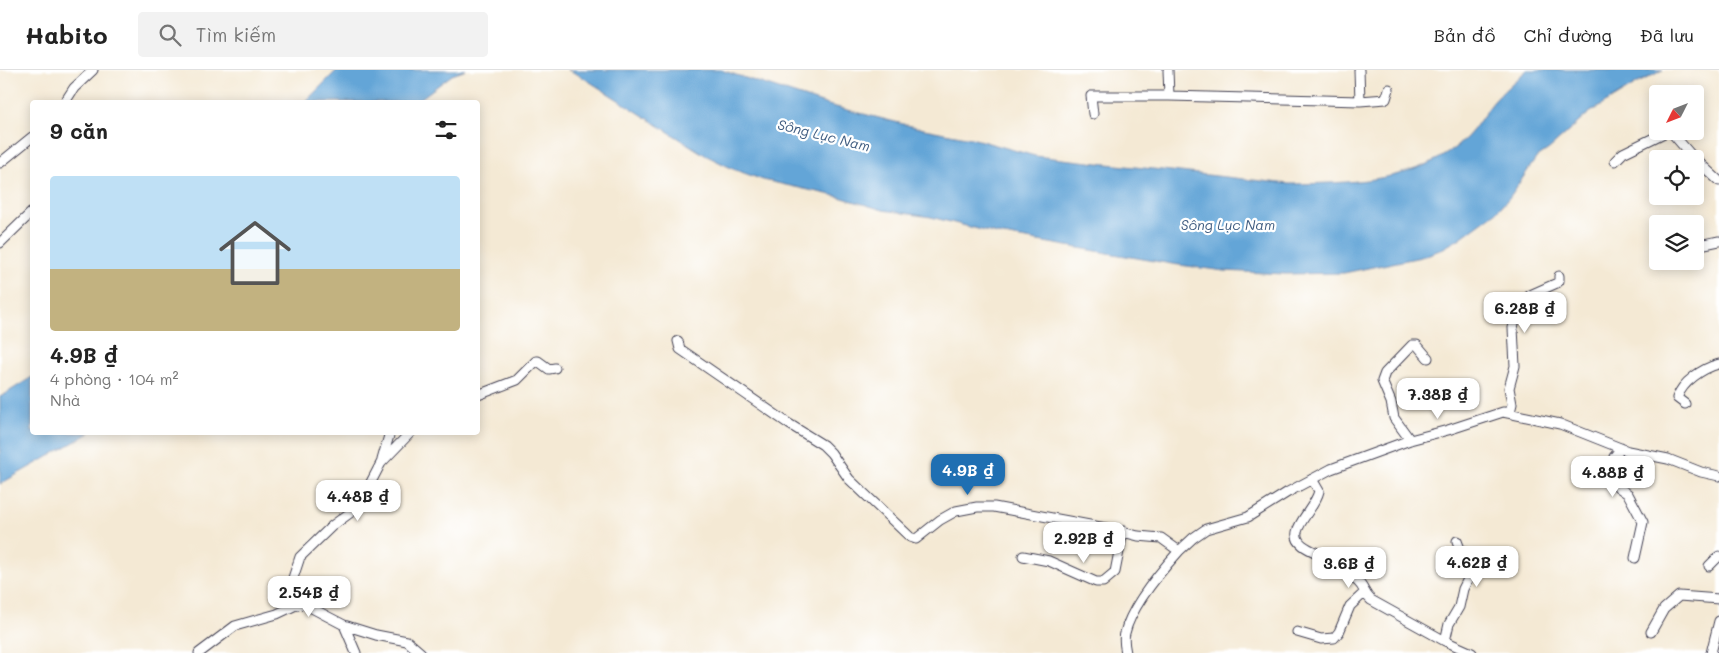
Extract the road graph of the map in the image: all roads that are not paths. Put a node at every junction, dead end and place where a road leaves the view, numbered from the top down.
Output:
1 (93, 70) edge
2 (1168, 70) edge
3 (1359, 70) edge
4 (1389, 89) dead end
5 (1169, 96) junction
6 (66, 100) edge
7 (1360, 101) junction
8 (1093, 114) dead end
9 (30, 139) edge
10 (1615, 161) dead end
11 (0, 163) edge
12 (1719, 181) edge
13 (30, 214) edge
14 (1719, 241) edge
15 (0, 243) edge
16 (1704, 244) edge
17 (1559, 276) dead end
18 (678, 341) dead end
19 (1428, 358) dead end
20 (1719, 364) edge
21 (555, 368) dead end
22 (480, 394) edge
23 (1685, 404) dead end
24 (1510, 412) junction
25 (389, 435) edge
26 (408, 435) edge
27 (1410, 440) junction
28 (1621, 448) junction
29 (382, 463) junction
30 (1719, 476) edge
31 (1312, 479) junction
32 (1123, 531) junction
33 (1457, 541) dead end
34 (1180, 551) junction
35 (1023, 556) dead end
36 (1719, 556) edge
37 (1635, 558) dead end
38 (1709, 566) dead end
39 (1364, 593) junction
40 (1719, 599) edge
41 (296, 605) junction
42 (1719, 621) edge
43 (344, 625) junction
44 (1297, 632) dead end
45 (1652, 632) dead end
46 (1445, 641) junction
47 (199, 653) edge
48 (356, 653) edge
49 (421, 653) edge
50 (1126, 653) edge
51 (1472, 653) edge
52 (1711, 653) edge

1 - 6 street
2 - 5 street
3 - 7 street
4 - 7 street
5 - 7 street
5 - 8 street
9 - 11 street
10 - 12 street
13 - 15 street
14 - 16 street
17 - 24 street
18 - 32 street
19 - 27 street
20 - 23 street
21 - 22 street
24 - 27 street
24 - 28 street
25 - 29 street
26 - 29 street
27 - 31 street
28 - 30 street
28 - 37 street
29 - 41 street
31 - 34 street
31 - 39 street
32 - 34 street
32 - 35 street
33 - 46 street
34 - 50 street
36 - 38 street
39 - 44 street
39 - 46 street
40 - 45 street
41 - 43 street
41 - 47 street
42 - 52 street
43 - 48 street
43 - 49 street
46 - 51 street

